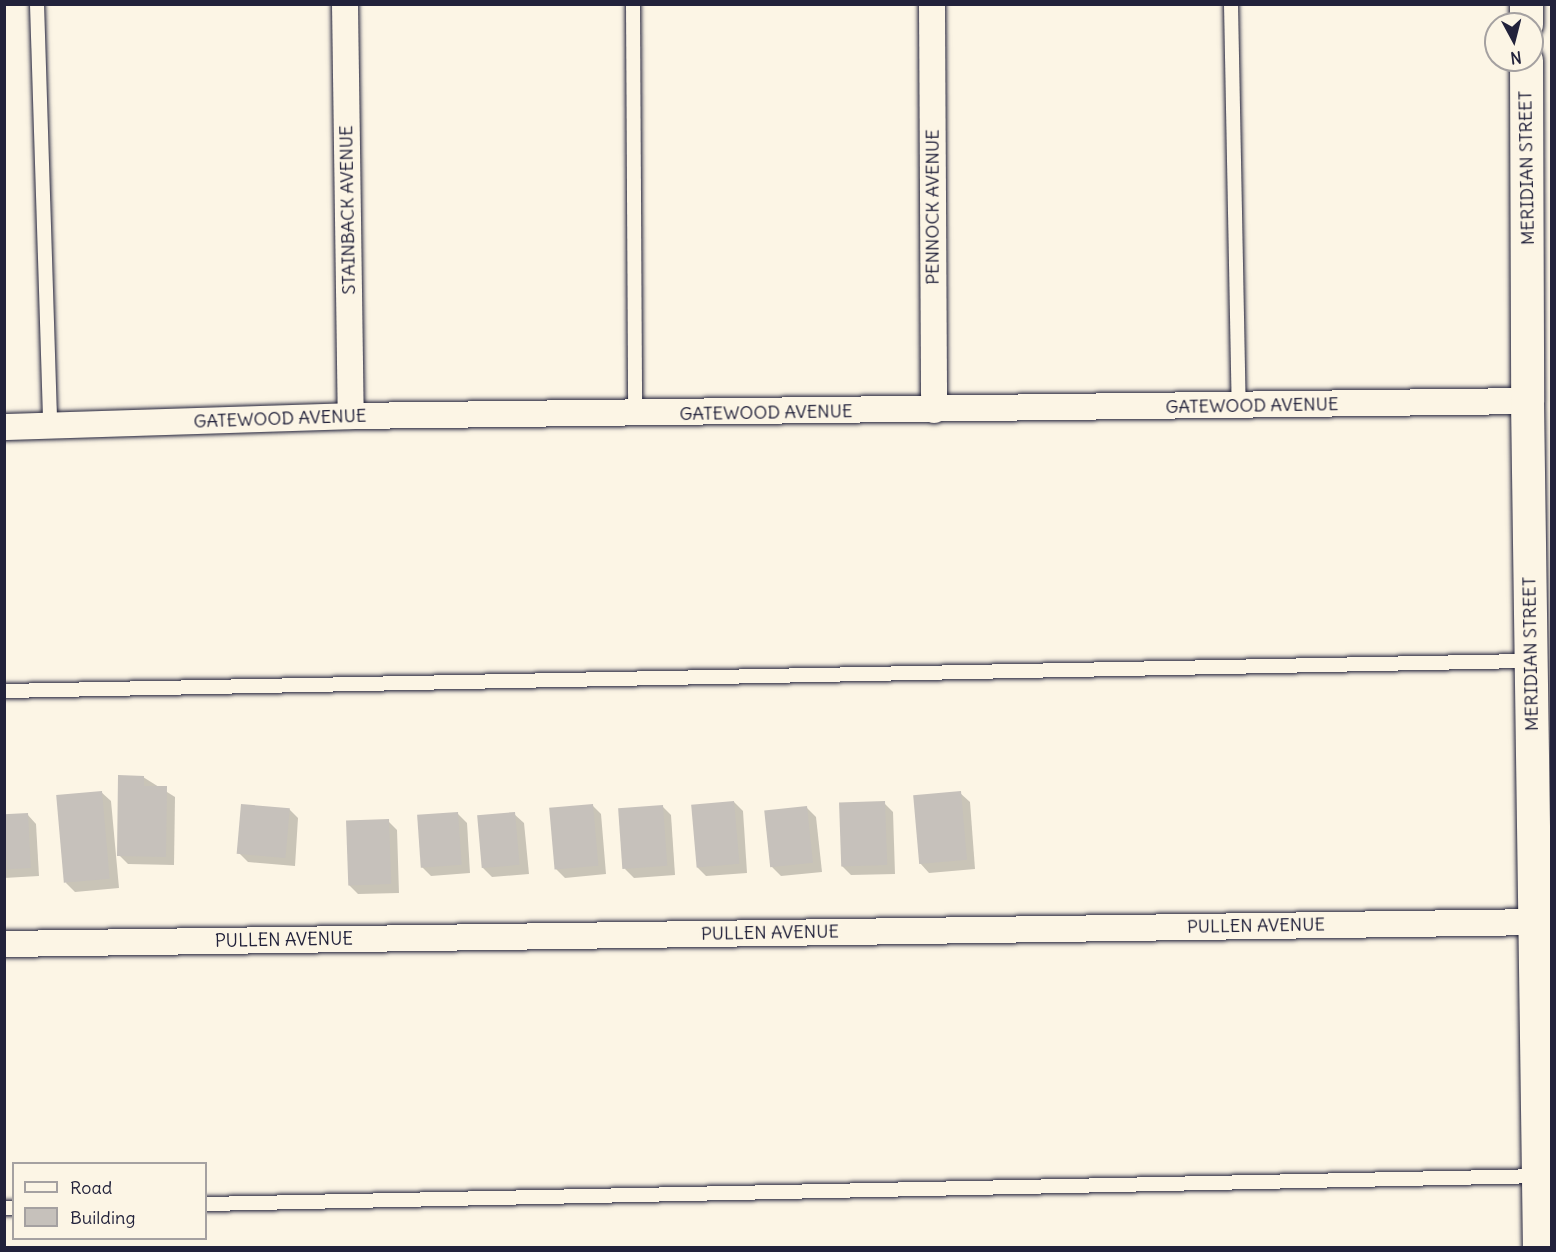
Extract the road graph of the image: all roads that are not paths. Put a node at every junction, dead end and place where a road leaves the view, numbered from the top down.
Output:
1 (37, 4) edge
2 (345, 4) edge
3 (633, 4) edge
4 (932, 4) edge
5 (1231, 4) edge
6 (1526, 72) edge
7 (1527, 401) junction
8 (1239, 406) junction
9 (934, 410) junction
10 (634, 414) junction
11 (351, 416) junction
12 (50, 425) junction
13 (4, 427) edge
14 (1541, 550) edge
15 (1532, 661) junction
16 (4, 691) edge
17 (1535, 922) junction
18 (4, 944) edge
19 (1538, 1176) junction
20 (207, 1204) edge
21 (1539, 1248) edge

1 - 12 lane
2 - 11 street, STAINBACK AVENUE
3 - 10 lane
4 - 9 street, PENNOCK AVENUE
5 - 8 lane
6 - 7 street, MERIDIAN STREET
7 - 8 street, GATEWOOD AVENUE
7 - 14 street, MERIDIAN STREET
8 - 9 street, GATEWOOD AVENUE
9 - 10 street, GATEWOOD AVENUE
10 - 11 street, GATEWOOD AVENUE
11 - 12 street, GATEWOOD AVENUE
12 - 13 street, GATEWOOD AVENUE
14 - 15 street, MERIDIAN STREET
15 - 16 lane
15 - 17 street, MERIDIAN STREET
17 - 18 street, PULLEN AVENUE
17 - 19 street, MERIDIAN STREET
19 - 20 lane
19 - 21 street, MERIDIAN STREET

